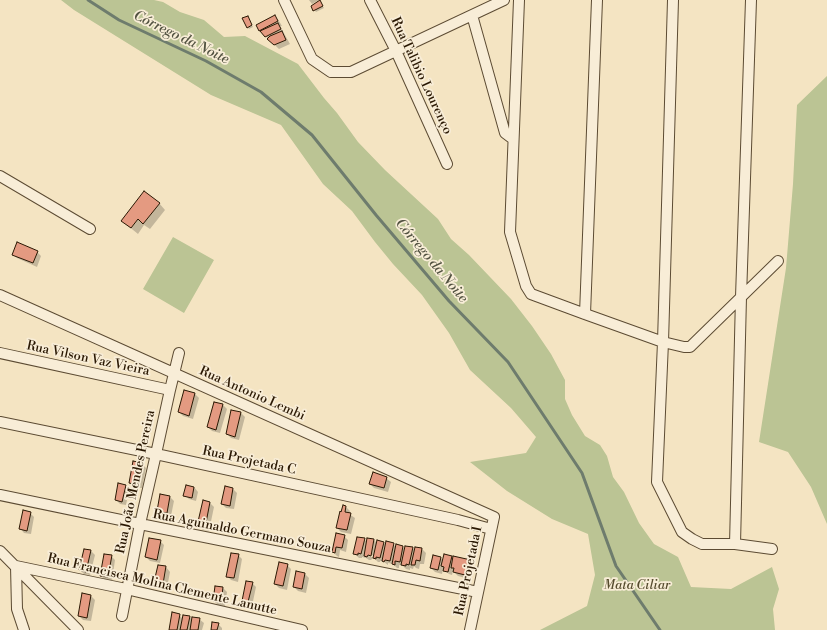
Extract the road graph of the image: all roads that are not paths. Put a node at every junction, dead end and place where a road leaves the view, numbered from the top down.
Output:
1 (284, 0) edge
2 (370, 0) edge
3 (504, 0) edge
4 (519, 0) edge
5 (597, 0) edge
6 (673, 0) edge
7 (751, 0) edge
8 (472, 15) junction
9 (396, 51) junction
10 (513, 139) junction
11 (447, 164) dead end
12 (0, 176) edge
13 (90, 229) dead end
14 (778, 261) dead end
15 (0, 295) edge
16 (741, 297) junction
17 (585, 314) junction
18 (663, 342) junction
19 (0, 353) edge
20 (179, 353) dead end
21 (174, 373) junction
22 (170, 390) junction
23 (0, 422) edge
24 (156, 454) junction
25 (0, 495) edge
26 (462, 502) junction
27 (494, 516) joint
28 (458, 520) junction
29 (140, 524) junction
30 (492, 529) junction
31 (735, 544) junction
32 (772, 549) dead end
33 (0, 551) edge
34 (16, 566) junction
35 (126, 589) junction
36 (478, 592) junction
37 (122, 616) dead end
38 (24, 630) edge
39 (78, 630) edge
40 (302, 630) edge
41 (470, 630) edge

1 - 9 street
2 - 9 street, Rua Talibio Lourenço
3 - 8 street
4 - 10 street
5 - 17 street
6 - 18 street
7 - 16 street
8 - 9 street
8 - 10 street
9 - 11 street, Rua Talibio Lourenço
10 - 17 street
12 - 13 street
14 - 16 street
15 - 21 street, Rua Antonio Lembi
16 - 18 street
16 - 31 street
17 - 18 street
18 - 31 street
19 - 22 street, Rua Vilson Vaz Vieira
20 - 21 street, Rua João Mendes Pereira
21 - 22 street, Rua João Mendes Pereira
21 - 26 street, Rua Antonio Lembi
22 - 24 street, Rua João Mendes Pereira
23 - 24 street, Rua Projetada C
24 - 28 street, Rua Projetada C
24 - 29 street, Rua João Mendes Pereira
25 - 29 street, Rua Aguinaldo Germano Souza
26 - 27 street, Rua Antonio Lembi
26 - 28 street
27 - 30 street, Rua Projetada I
28 - 30 street, Rua Projetada C
29 - 35 street, Rua João Mendes Pereira
29 - 36 street, Rua Aguinaldo Germano Souza
30 - 36 street, Rua Projetada I
31 - 32 street
33 - 34 street
34 - 35 street, Rua Francisca Molina Clemente Lanutte
34 - 38 street
34 - 39 street
35 - 37 street, Rua João Mendes Pereira
35 - 40 street, Rua Francisca Molina Clemente Lanutte
36 - 41 street, Rua Projetada I

